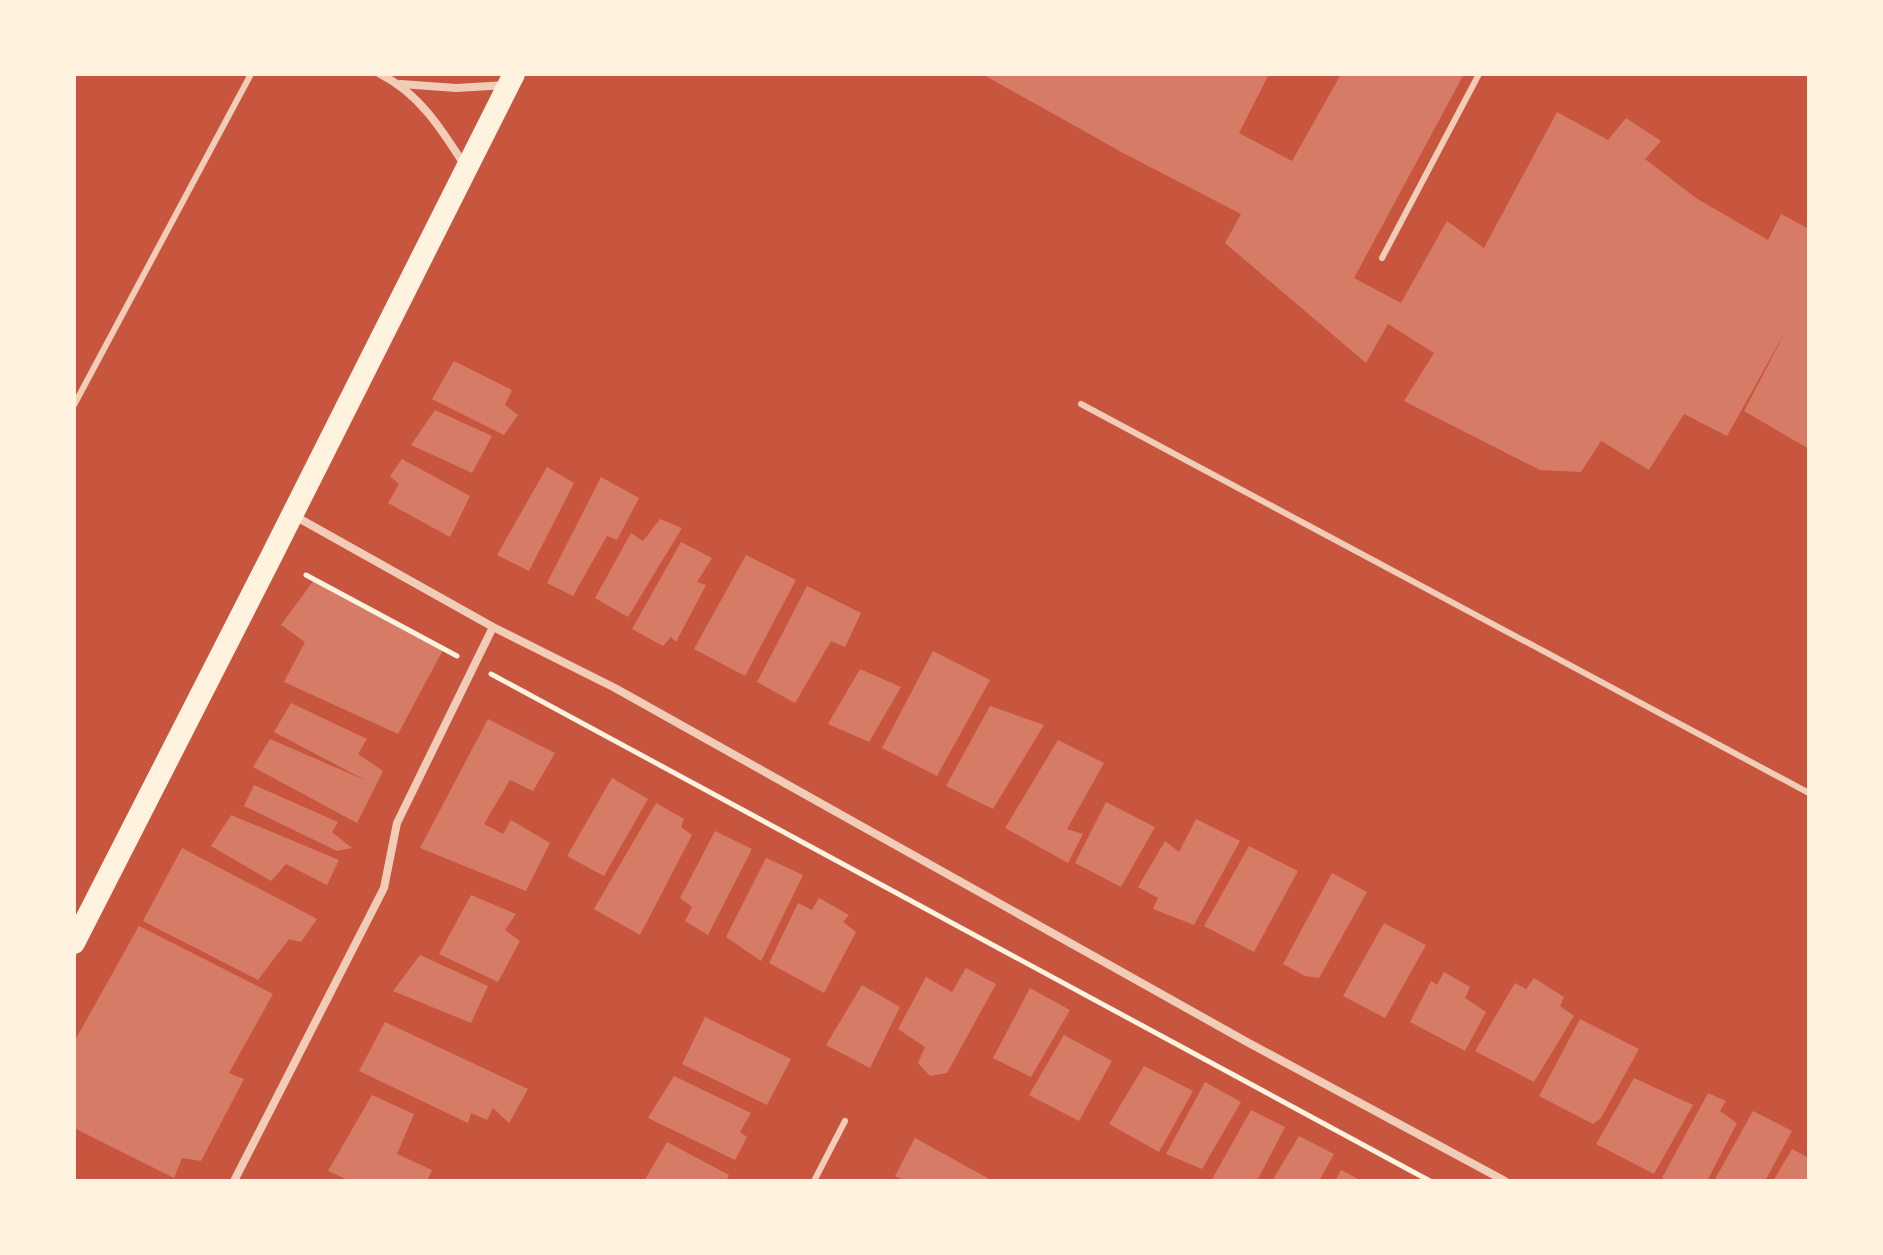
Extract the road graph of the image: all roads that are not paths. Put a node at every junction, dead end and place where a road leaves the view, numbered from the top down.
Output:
1 (251, 74) edge
2 (380, 74) edge
3 (1479, 74) edge
4 (511, 79) edge
5 (400, 84) junction
6 (466, 167) junction
7 (1382, 258) dead end
8 (1081, 404) dead end
9 (74, 405) edge
10 (293, 515) junction
11 (493, 627) junction
12 (1809, 793) edge
13 (74, 943) edge
14 (845, 1121) dead end
15 (234, 1181) edge
16 (814, 1181) edge
17 (1505, 1181) edge

1 - 9 lane
2 - 5 street
3 - 7 lane
4 - 5 street
4 - 6 highway
5 - 6 street
6 - 10 highway
8 - 12 lane
10 - 11 street
10 - 13 highway
11 - 15 street
11 - 17 street
14 - 16 lane

